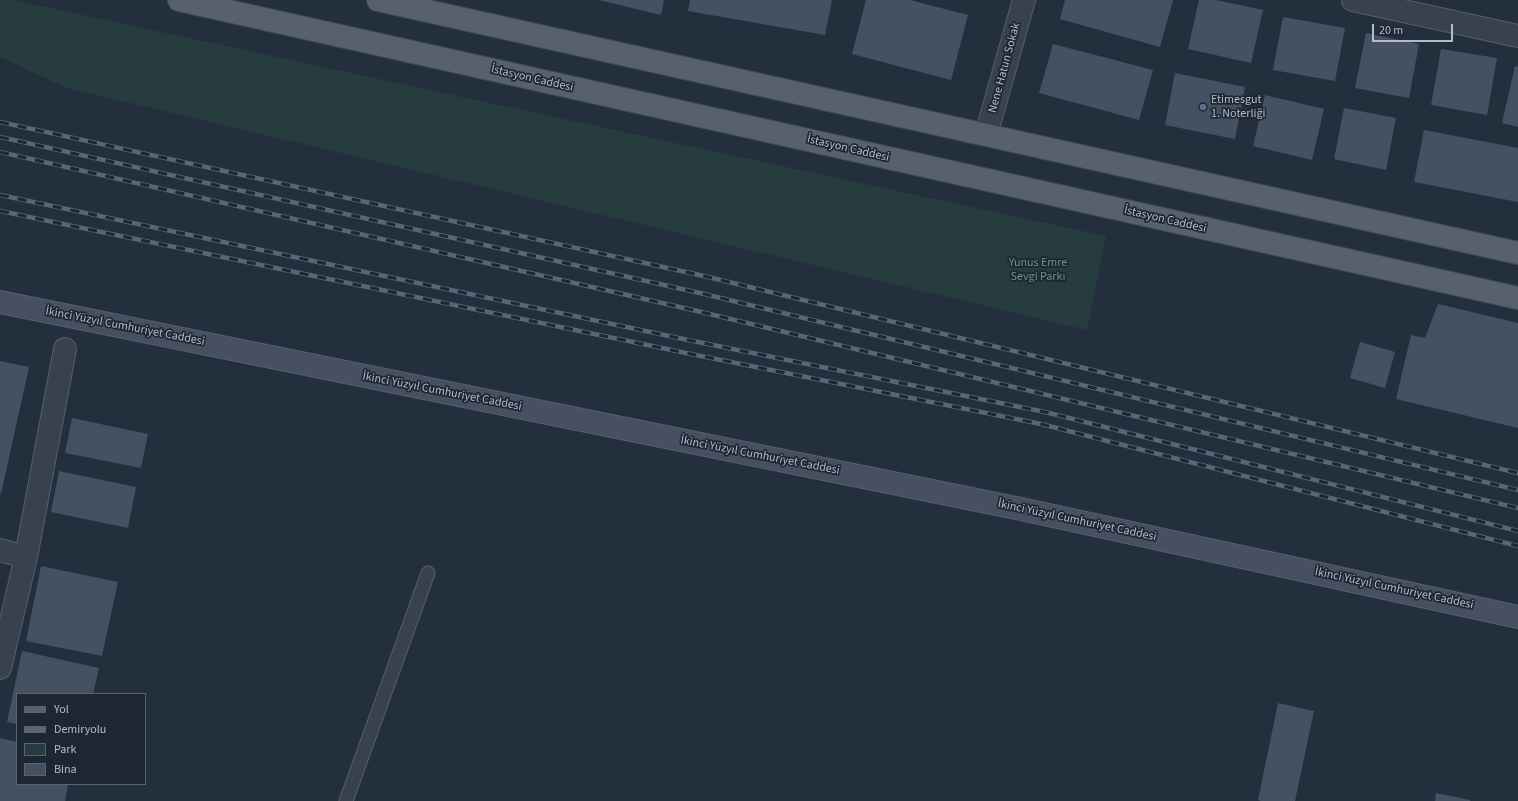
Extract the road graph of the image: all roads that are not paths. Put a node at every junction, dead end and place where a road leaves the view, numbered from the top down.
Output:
1 (179, 0) edge
2 (378, 0) edge
3 (1024, 0) edge
4 (1353, 0) edge
5 (439, 7) edge
6 (1518, 36) edge
7 (986, 135) junction
8 (1518, 253) edge
9 (1518, 298) edge
10 (0, 302) edge
11 (65, 349) dead end
12 (0, 550) edge
13 (26, 557) junction
14 (428, 573) dead end
15 (1518, 617) edge
16 (0, 668) edge
17 (346, 801) edge

1 - 9 main road, İstasyon Caddesi
2 - 5 main road
3 - 7 street, Nene Hatun Sokak
4 - 6 street
5 - 7 main road
7 - 8 main road
10 - 15 main road, İkinci Yüzyıl Cumhuriyet Caddesi
11 - 13 street
12 - 13 street
13 - 16 street
14 - 17 lane

